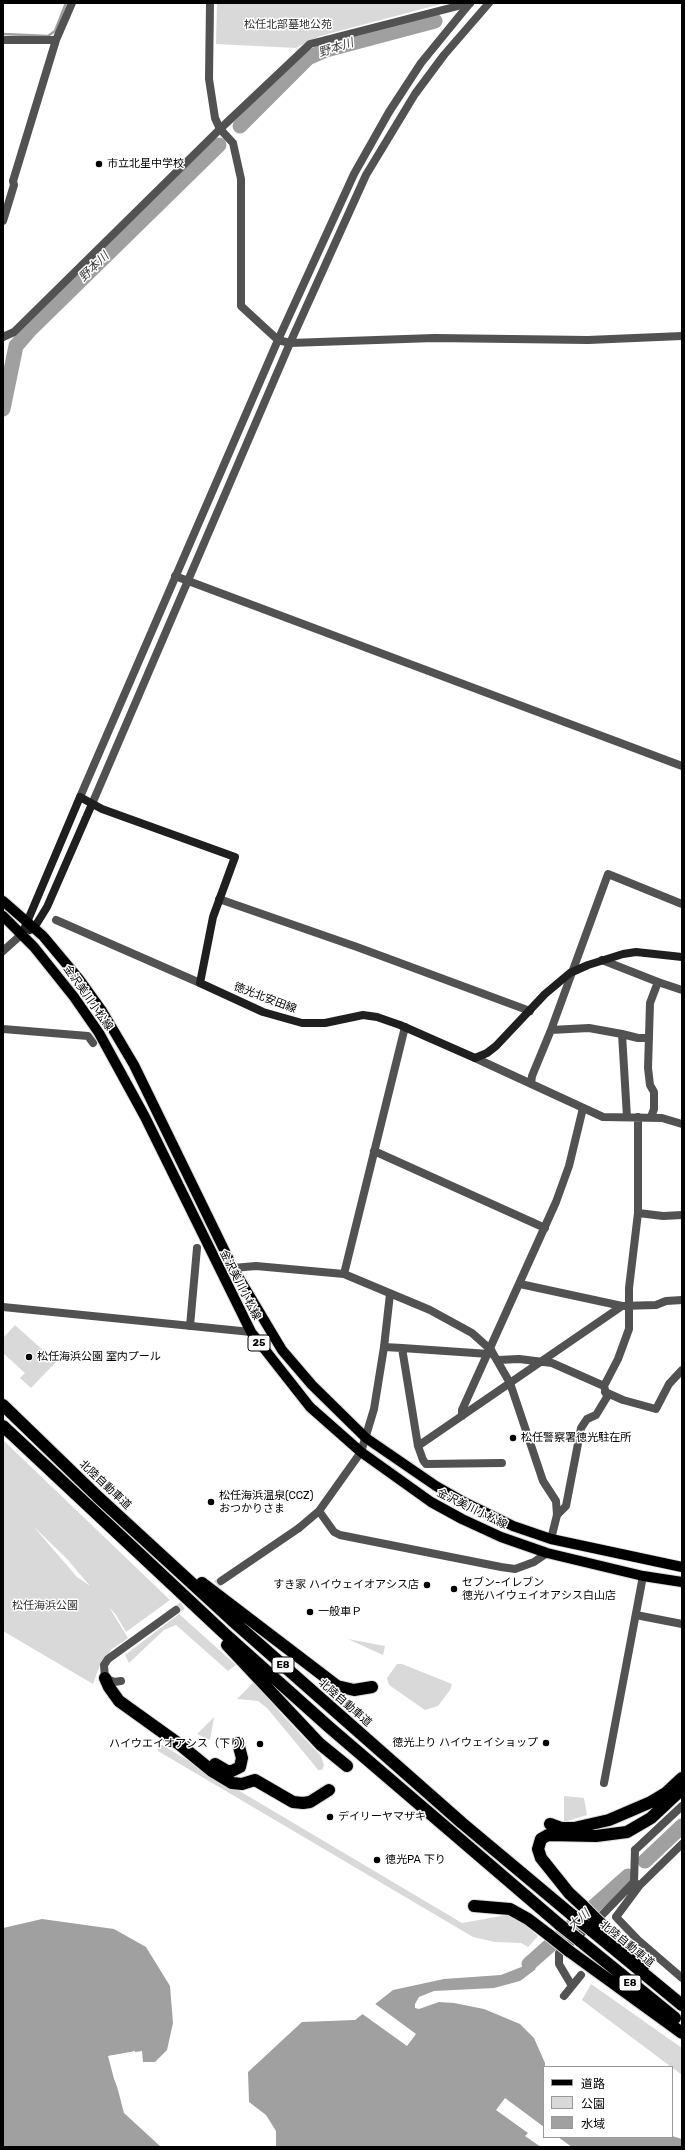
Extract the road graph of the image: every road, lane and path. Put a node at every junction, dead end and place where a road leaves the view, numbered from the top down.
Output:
1 (72, 3) edge
2 (210, 3) edge
3 (470, 3) edge
4 (489, 3) edge
5 (3, 40) edge
6 (56, 40) junction
7 (220, 129) junction
8 (3, 221) edge
9 (682, 336) edge
10 (3, 337) edge
11 (278, 340) junction
12 (290, 343) junction
13 (175, 576) junction
14 (188, 582) junction
15 (682, 766) edge
16 (80, 797) junction
17 (92, 804) junction
18 (219, 899) junction
19 (3, 901) edge
20 (682, 904) edge
21 (3, 916) edge
22 (56, 920) dead end
23 (26, 921) junction
24 (34, 928) junction
25 (22, 934) junction
26 (3, 951) edge
27 (682, 957) edge
28 (602, 960) junction
29 (570, 973) junction
30 (658, 982) junction
31 (200, 983) junction
32 (682, 990) edge
33 (530, 1011) junction
34 (405, 1027) junction
35 (3, 1028) edge
36 (551, 1030) junction
37 (622, 1034) junction
38 (649, 1038) junction
39 (93, 1043) dead end
40 (475, 1058) junction
41 (531, 1084) junction
42 (583, 1108) junction
43 (627, 1117) junction
44 (638, 1117) junction
45 (651, 1117) junction
46 (682, 1124) edge
47 (374, 1152) junction
48 (638, 1212) junction
49 (682, 1215) edge
50 (545, 1228) junction
51 (197, 1248) dead end
52 (233, 1268) junction
53 (344, 1274) junction
54 (520, 1284) junction
55 (390, 1294) junction
56 (682, 1300) edge
57 (625, 1306) junction
58 (3, 1308) edge
59 (190, 1326) junction
60 (251, 1332) junction
61 (384, 1347) junction
62 (402, 1348) junction
63 (490, 1352) junction
64 (498, 1360) junction
65 (542, 1361) junction
66 (682, 1370) edge
67 (510, 1383) junction
68 (605, 1389) junction
69 (3, 1406) edge
70 (462, 1416) junction
71 (3, 1426) edge
72 (366, 1438) junction
73 (418, 1446) junction
74 (361, 1452) junction
75 (502, 1463) dead end
76 (98, 1497) junction
77 (88, 1507) junction
78 (319, 1511) junction
79 (557, 1515) junction
80 (551, 1539) junction
81 (547, 1552) junction
82 (682, 1567) edge
83 (643, 1576) junction
84 (221, 1581) tunnel mouth
85 (682, 1582) edge
86 (176, 1610) tunnel mouth
87 (636, 1615) junction
88 (682, 1624) edge
89 (105, 1678) junction
90 (121, 1681) dead end
91 (372, 1687) dead end
92 (238, 1743) dead end
93 (347, 1766) dead end
94 (682, 1778) edge
95 (604, 1783) dead end
96 (682, 1789) edge
97 (329, 1790) dead end
98 (682, 1806) edge
99 (550, 1824) dead end
100 (682, 1845) edge
101 (636, 1884) junction
102 (474, 1906) dead end
103 (596, 1927) junction
104 (581, 1975) dead end
105 (682, 1978) edge
106 (572, 1986) junction
107 (564, 1996) dead end
108 (682, 1998) edge
109 (682, 2005) edge
110 (682, 2024) edge
111 (682, 2033) edge

1 - 6 street
2 - 7 street
3 - 7 street
3 - 11 street
4 - 12 street
5 - 6 street
6 - 8 street
7 - 10 street
7 - 11 street
9 - 12 street
11 - 12 street
11 - 13 street
12 - 14 street
13 - 14 street
13 - 16 street
14 - 15 street
14 - 17 street
16 - 17 main road
16 - 23 main road
17 - 18 main road
17 - 24 main road
18 - 31 main road
18 - 33 street
19 - 23 main road, 金沢美川小松線 / 25
20 - 29 street
21 - 25 main road, 金沢美川小松線 / 25
22 - 31 street
23 - 24 main road, 金沢美川小松線 / 25
23 - 25 main road
24 - 25 main road
24 - 52 main road, 金沢美川小松線 / 25
25 - 26 street
25 - 60 main road, 金沢美川小松線 / 25
27 - 28 main road
28 - 29 main road
28 - 30 street
29 - 33 main road
29 - 36 street
30 - 32 street
30 - 38 street
31 - 34 main road, 徳光北安田線
33 - 40 main road
34 - 40 main road, 徳光北安田線
34 - 47 street
35 - 39 street
36 - 37 street
36 - 41 street
37 - 38 street
37 - 43 street
38 - 45 street
40 - 41 street
41 - 42 street
42 - 43 street
42 - 50 street
43 - 44 street
44 - 45 street
44 - 48 street
45 - 46 street
47 - 50 street
47 - 53 street
48 - 49 street
48 - 57 street
50 - 54 street
51 - 59 street
52 - 53 street
52 - 72 main road, 金沢美川小松線 / 25
53 - 55 street
54 - 57 street
54 - 63 street
55 - 61 street
55 - 63 street
56 - 57 street
57 - 65 street
57 - 68 street
58 - 59 street
59 - 60 street
60 - 74 main road, 金沢美川小松線 / 25
61 - 62 street
61 - 72 street
62 - 63 street
62 - 73 street
63 - 64 street
63 - 70 street
64 - 65 street
64 - 67 street
65 - 67 street
65 - 68 street
66 - 68 street
67 - 70 street
67 - 79 street
68 - 79 street
69 - 76 highway, 北陸自動車道 / E8
70 - 73 street
71 - 77 highway, E8
72 - 74 street
72 - 80 main road, 金沢美川小松線 / 25
73 - 75 street
74 - 78 street
74 - 81 main road, 金沢美川小松線 / 25
76 - 91 highway
76 - 103 highway, 北陸自動車道 / E8, bridge
77 - 93 highway
77 - 110 highway, E8, bridge
78 - 81 street
78 - 84 street
79 - 80 street
80 - 82 main road, 金沢美川小松線 / 25
81 - 83 main road, 金沢美川小松線 / 25
83 - 85 main road, 金沢美川小松線 / 25
83 - 87 street
86 - 89 street
87 - 88 street
87 - 95 street
89 - 90 street
89 - 92 highway
89 - 97 highway
94 - 99 highway
96 - 103 highway, bridge
98 - 101 street
100 - 101 street
101 - 105 street
101 - 106 street
102 - 111 highway, bridge
103 - 108 highway
103 - 109 highway, 北陸自動車道 / E8
104 - 106 street
106 - 107 street

